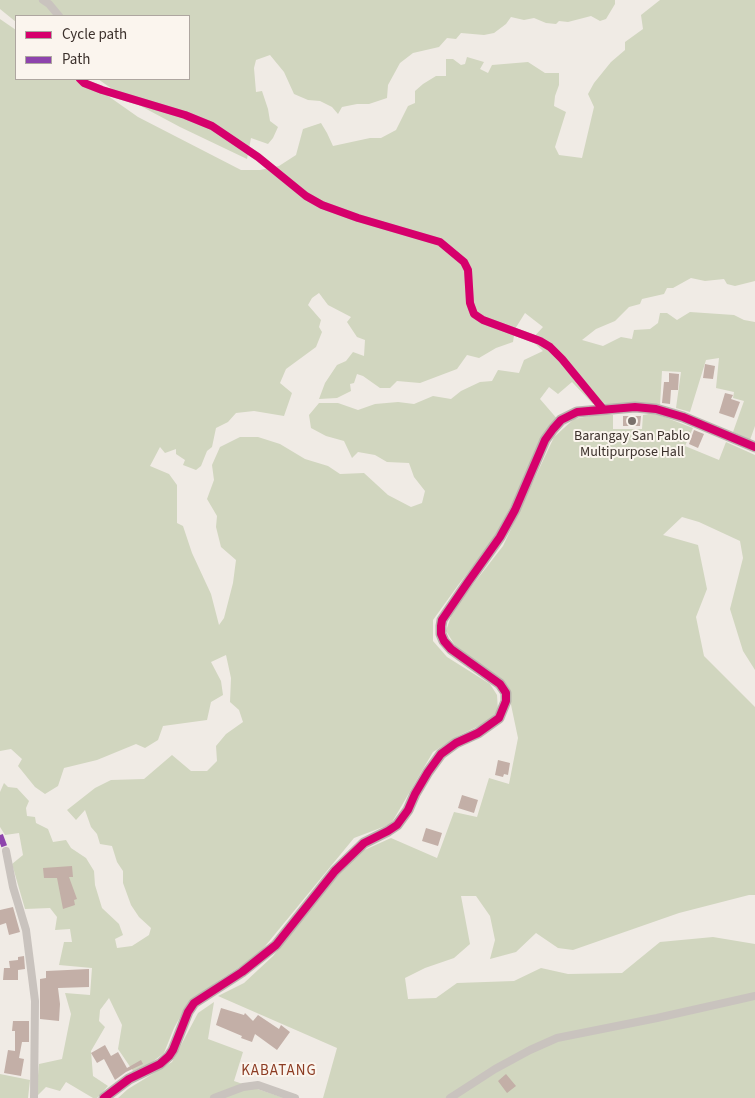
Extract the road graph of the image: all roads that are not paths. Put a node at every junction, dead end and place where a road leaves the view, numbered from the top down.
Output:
1 (43, 0) edge
2 (59, 15) edge
3 (81, 80) edge
4 (603, 408) junction
5 (755, 447) edge
6 (6, 851) dead end
7 (755, 996) edge
8 (34, 1098) edge
9 (104, 1098) edge
10 (214, 1098) edge
11 (295, 1098) edge
12 (450, 1098) edge

1 - 2 street
3 - 4 street
4 - 5 street
4 - 9 street
6 - 8 street
7 - 12 street
10 - 11 street

